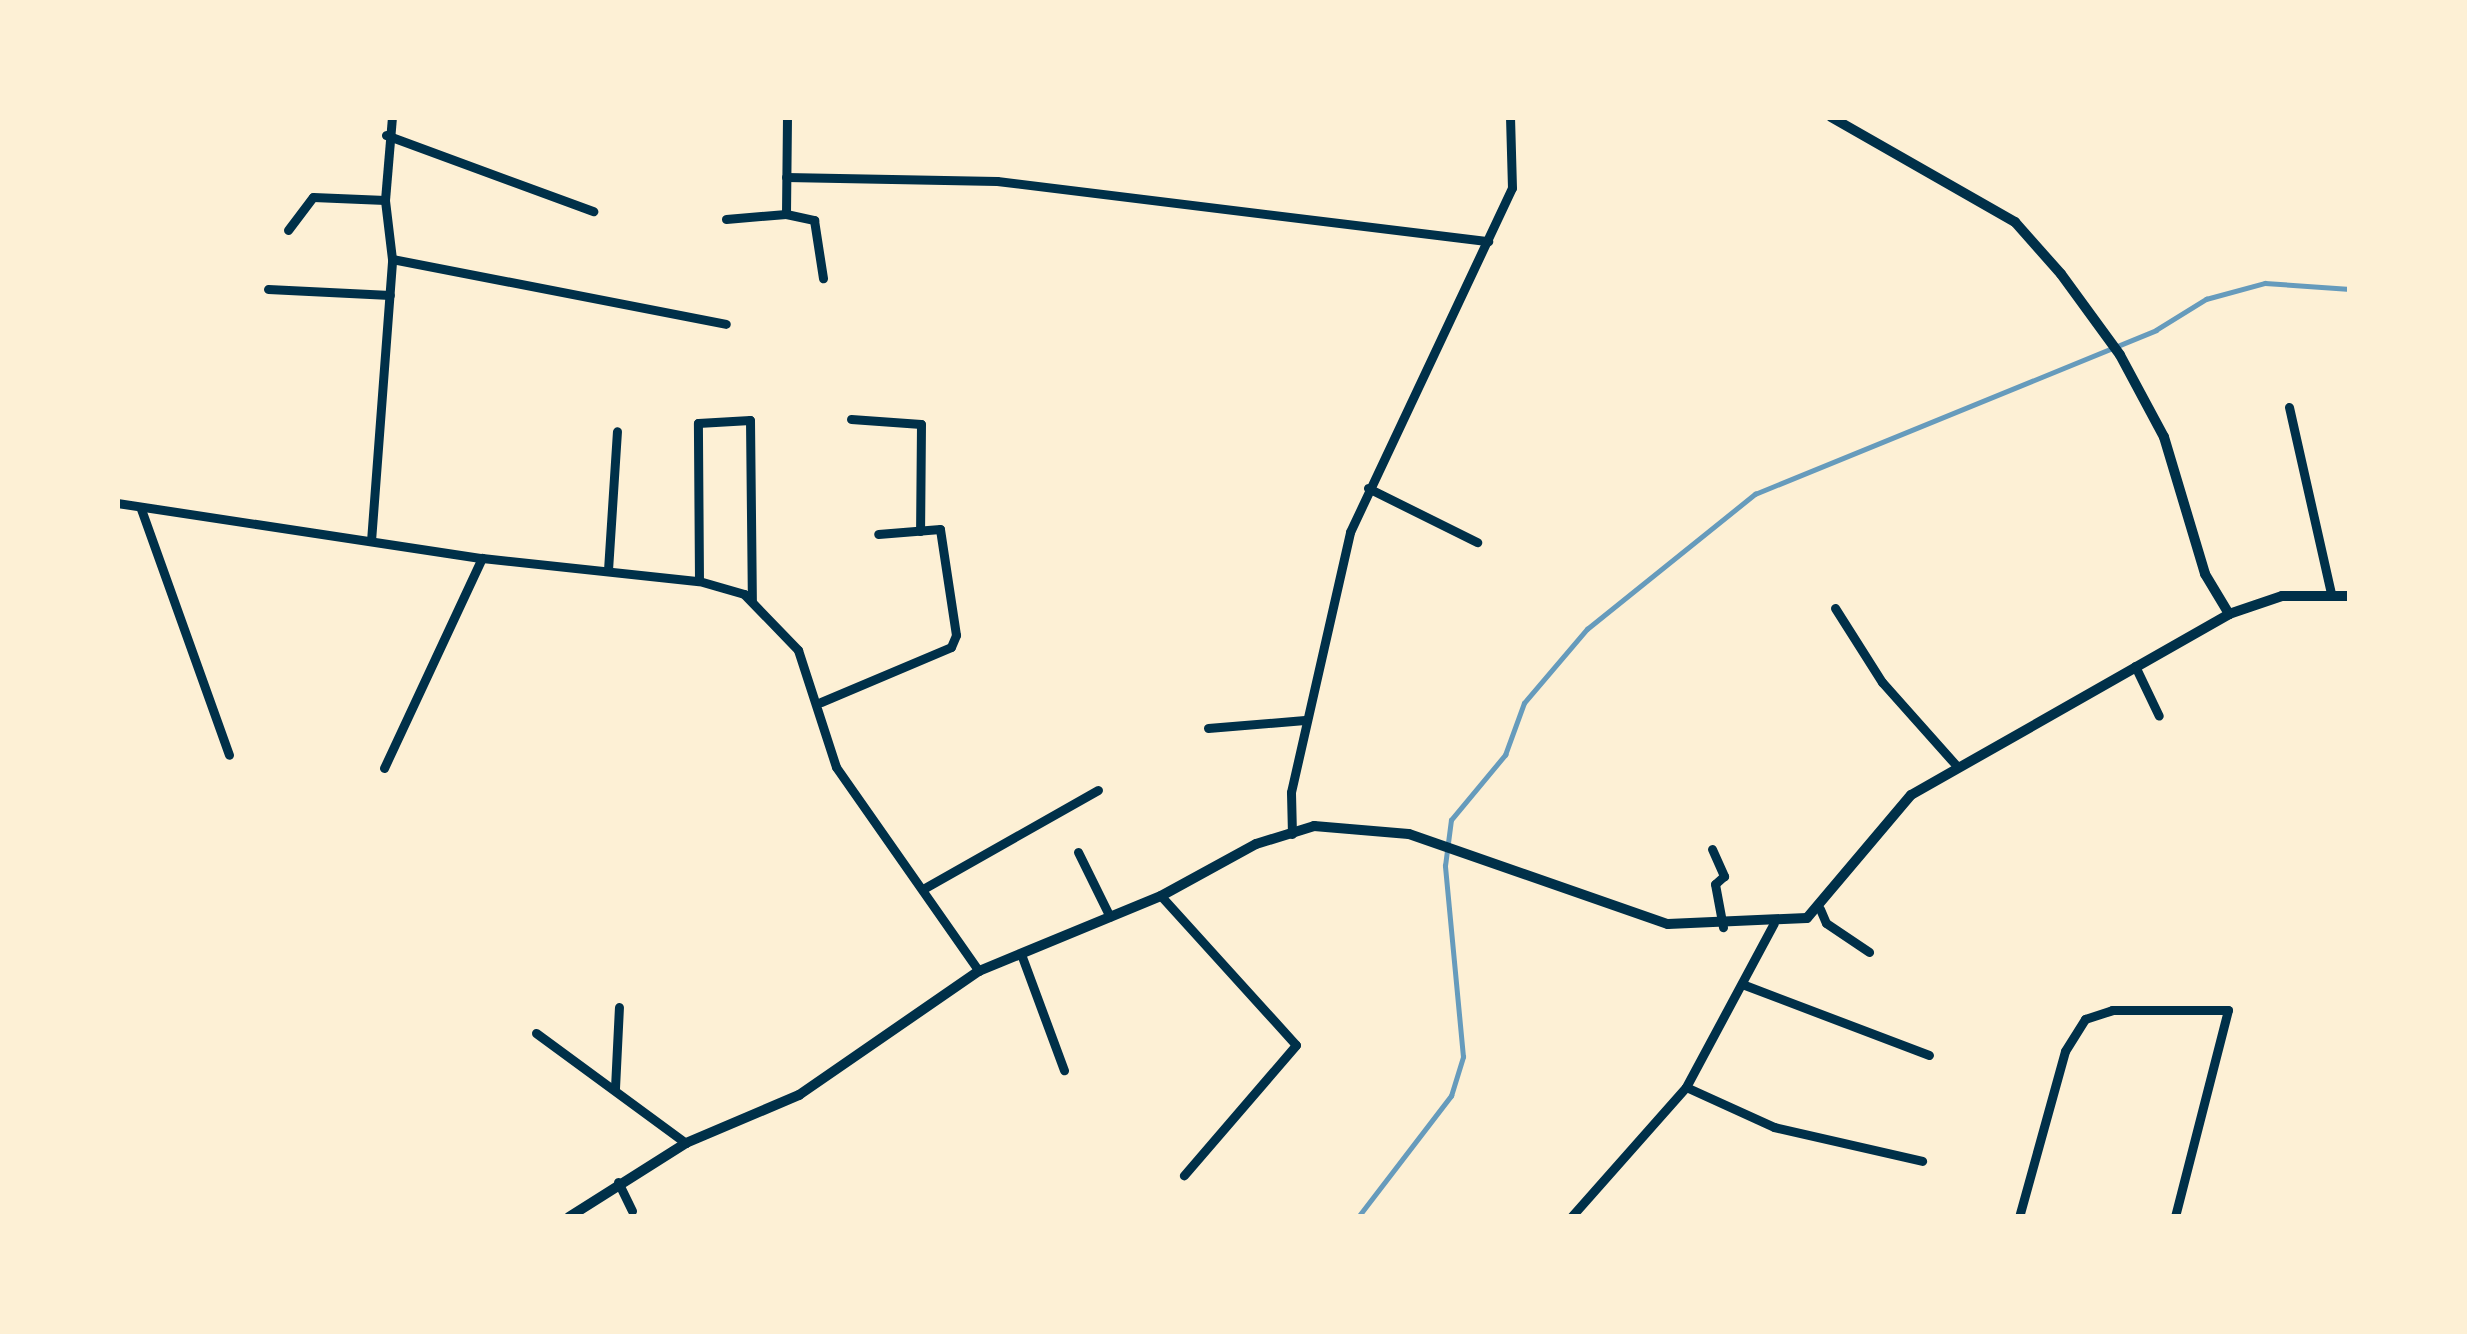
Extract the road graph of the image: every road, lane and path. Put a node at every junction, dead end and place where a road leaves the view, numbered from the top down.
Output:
1 (392, 117) edge
2 (787, 117) edge
3 (1510, 117) edge
4 (1831, 117) edge
5 (386, 134) junction
6 (786, 177) junction
7 (385, 200) junction
8 (593, 211) dead end
9 (786, 214) junction
10 (726, 219) dead end
11 (288, 230) dead end
12 (1488, 241) junction
13 (392, 259) junction
14 (823, 278) dead end
15 (268, 289) dead end
16 (390, 296) junction
17 (726, 324) dead end
18 (2289, 407) dead end
19 (851, 419) dead end
20 (617, 431) dead end
21 (1368, 488) junction
22 (117, 503) edge
23 (141, 509) junction
24 (920, 531) junction
25 (878, 534) dead end
26 (371, 541) junction
27 (1477, 542) dead end
28 (482, 558) junction
29 (608, 570) junction
30 (699, 581) junction
31 (2331, 594) junction
32 (2350, 596) edge
33 (752, 602) junction
34 (1835, 608) dead end
35 (2229, 614) junction
36 (2135, 666) junction
37 (821, 702) junction
38 (2159, 716) dead end
39 (1305, 720) junction
40 (1208, 728) dead end
41 (229, 754) dead end
42 (1956, 765) junction
43 (384, 768) dead end
44 (1098, 790) dead end
45 (1292, 834) junction
46 (1712, 849) dead end
47 (1078, 852) dead end
48 (923, 889) junction
49 (1161, 896) junction
50 (1820, 909) junction
51 (1110, 916) junction
52 (1774, 923) junction
53 (1723, 927) junction
54 (1869, 952) dead end
55 (1021, 954) junction
56 (979, 971) junction
57 (1742, 984) junction
58 (619, 1006) dead end
59 (536, 1033) dead end
60 (1929, 1055) dead end
61 (1064, 1070) dead end
62 (1686, 1087) junction
63 (615, 1088) junction
64 (686, 1143) junction
65 (1922, 1160) dead end
66 (1184, 1175) dead end
67 (618, 1182) junction
68 (632, 1211) dead end
69 (569, 1217) edge
70 (1571, 1217) edge
71 (2019, 1217) edge
72 (2175, 1217) edge

1 - 5 street
2 - 6 street
3 - 12 street
4 - 35 street
5 - 7 street
5 - 8 street
6 - 9 street
6 - 12 street
7 - 11 street
7 - 13 street
9 - 10 street
9 - 14 street
12 - 21 street
13 - 16 street
13 - 17 street
15 - 16 street
16 - 26 street
18 - 31 street
19 - 24 street
20 - 29 street
21 - 27 street
21 - 39 street
22 - 23 street
23 - 26 street
23 - 41 street
24 - 25 street
24 - 37 street
26 - 28 street
28 - 29 street
28 - 43 street
29 - 30 street
30 - 33 street
30 - 33 street
31 - 32 street
31 - 35 street
33 - 37 street
34 - 42 street
35 - 36 street
36 - 38 street
36 - 42 street
37 - 48 street
39 - 40 street
39 - 45 street
42 - 50 street
44 - 48 street
45 - 49 street
45 - 53 street
46 - 53 street
47 - 51 street
48 - 56 street
49 - 51 street
49 - 66 street
50 - 52 street
50 - 54 street
51 - 55 street
52 - 53 street
52 - 57 street
55 - 56 street
55 - 61 street
56 - 64 street
57 - 60 street
57 - 62 street
58 - 63 street
59 - 63 street
62 - 65 street
62 - 70 street
63 - 64 street
64 - 67 street
67 - 68 street
67 - 69 street
71 - 72 street

